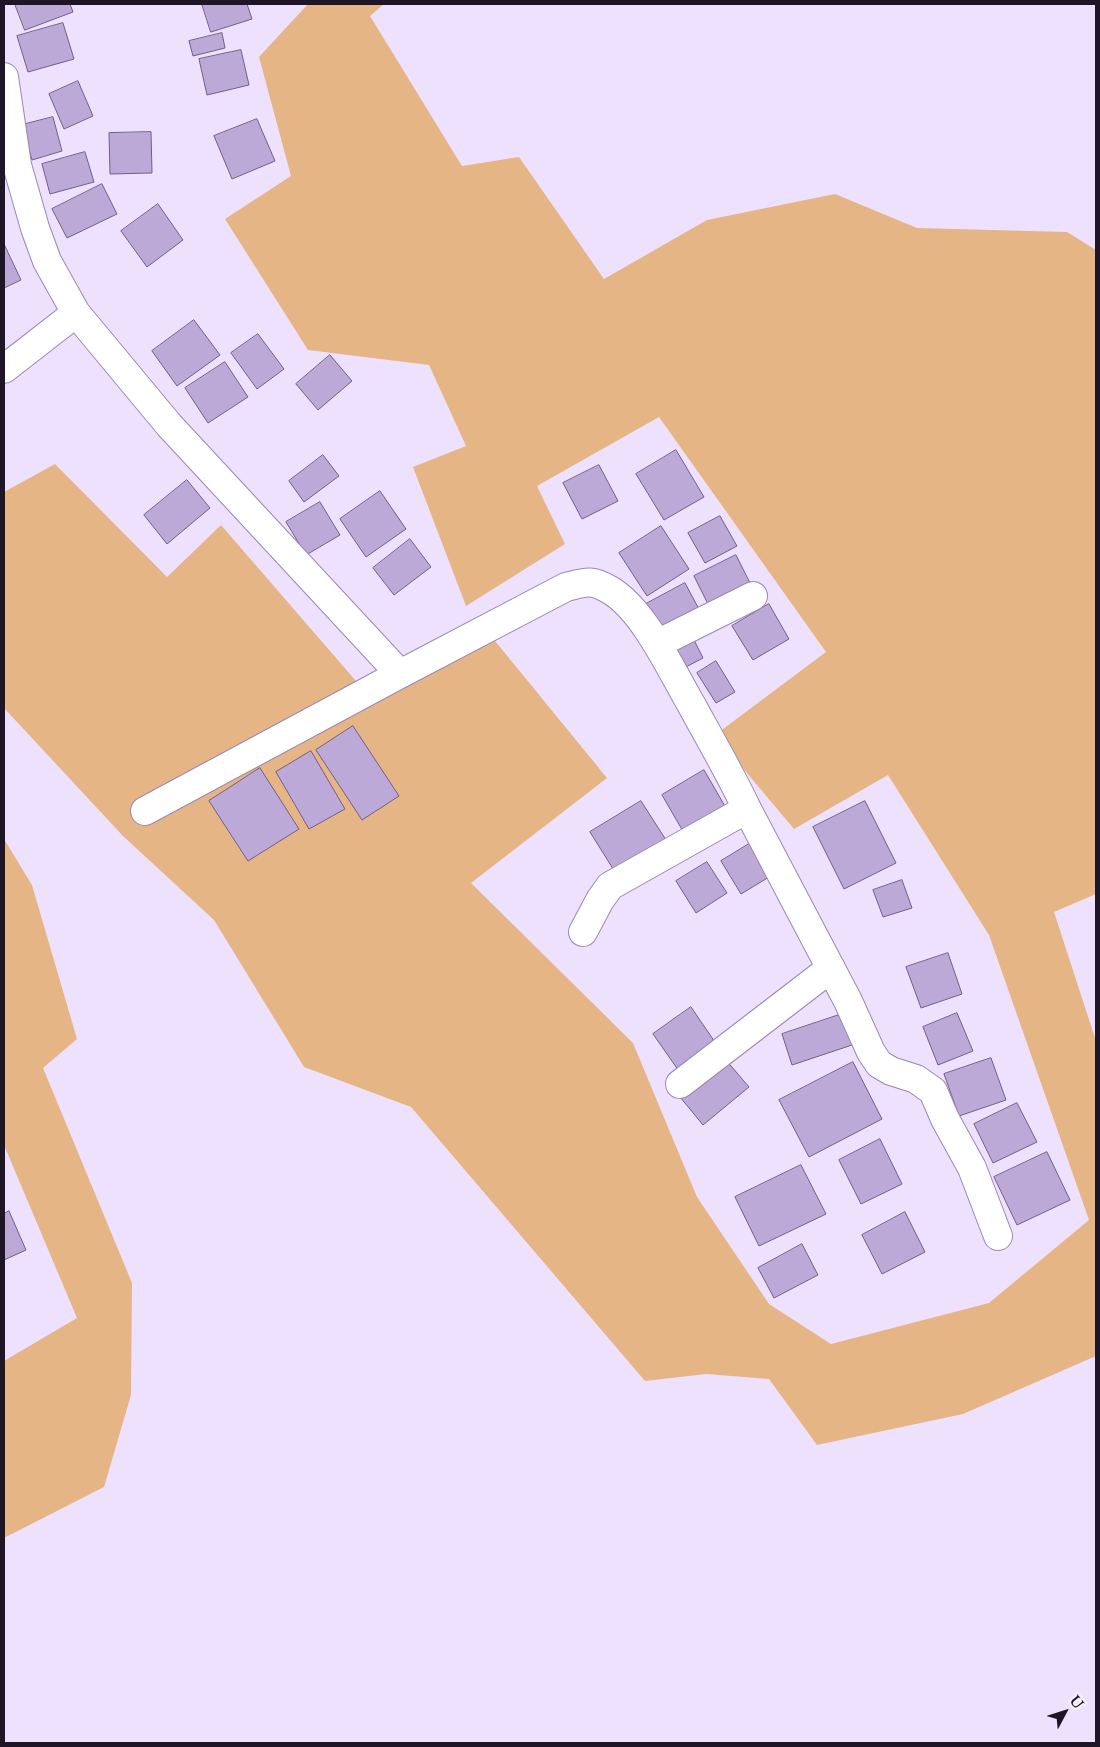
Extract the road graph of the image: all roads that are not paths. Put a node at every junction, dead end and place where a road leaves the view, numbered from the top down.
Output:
1 (4, 77) edge
2 (10, 168) edge
3 (76, 313) junction
4 (4, 369) edge
5 (753, 596) dead end
6 (657, 644) junction
7 (400, 674) junction
8 (747, 809) junction
9 (145, 811) dead end
10 (582, 932) dead end
11 (831, 968) junction
12 (680, 1084) dead end
13 (998, 1236) dead end

1 - 2 street
2 - 3 street
3 - 4 street
3 - 7 street
5 - 6 street
6 - 7 street
6 - 8 street
7 - 9 street
8 - 10 street
8 - 11 street
11 - 12 street
11 - 13 street

